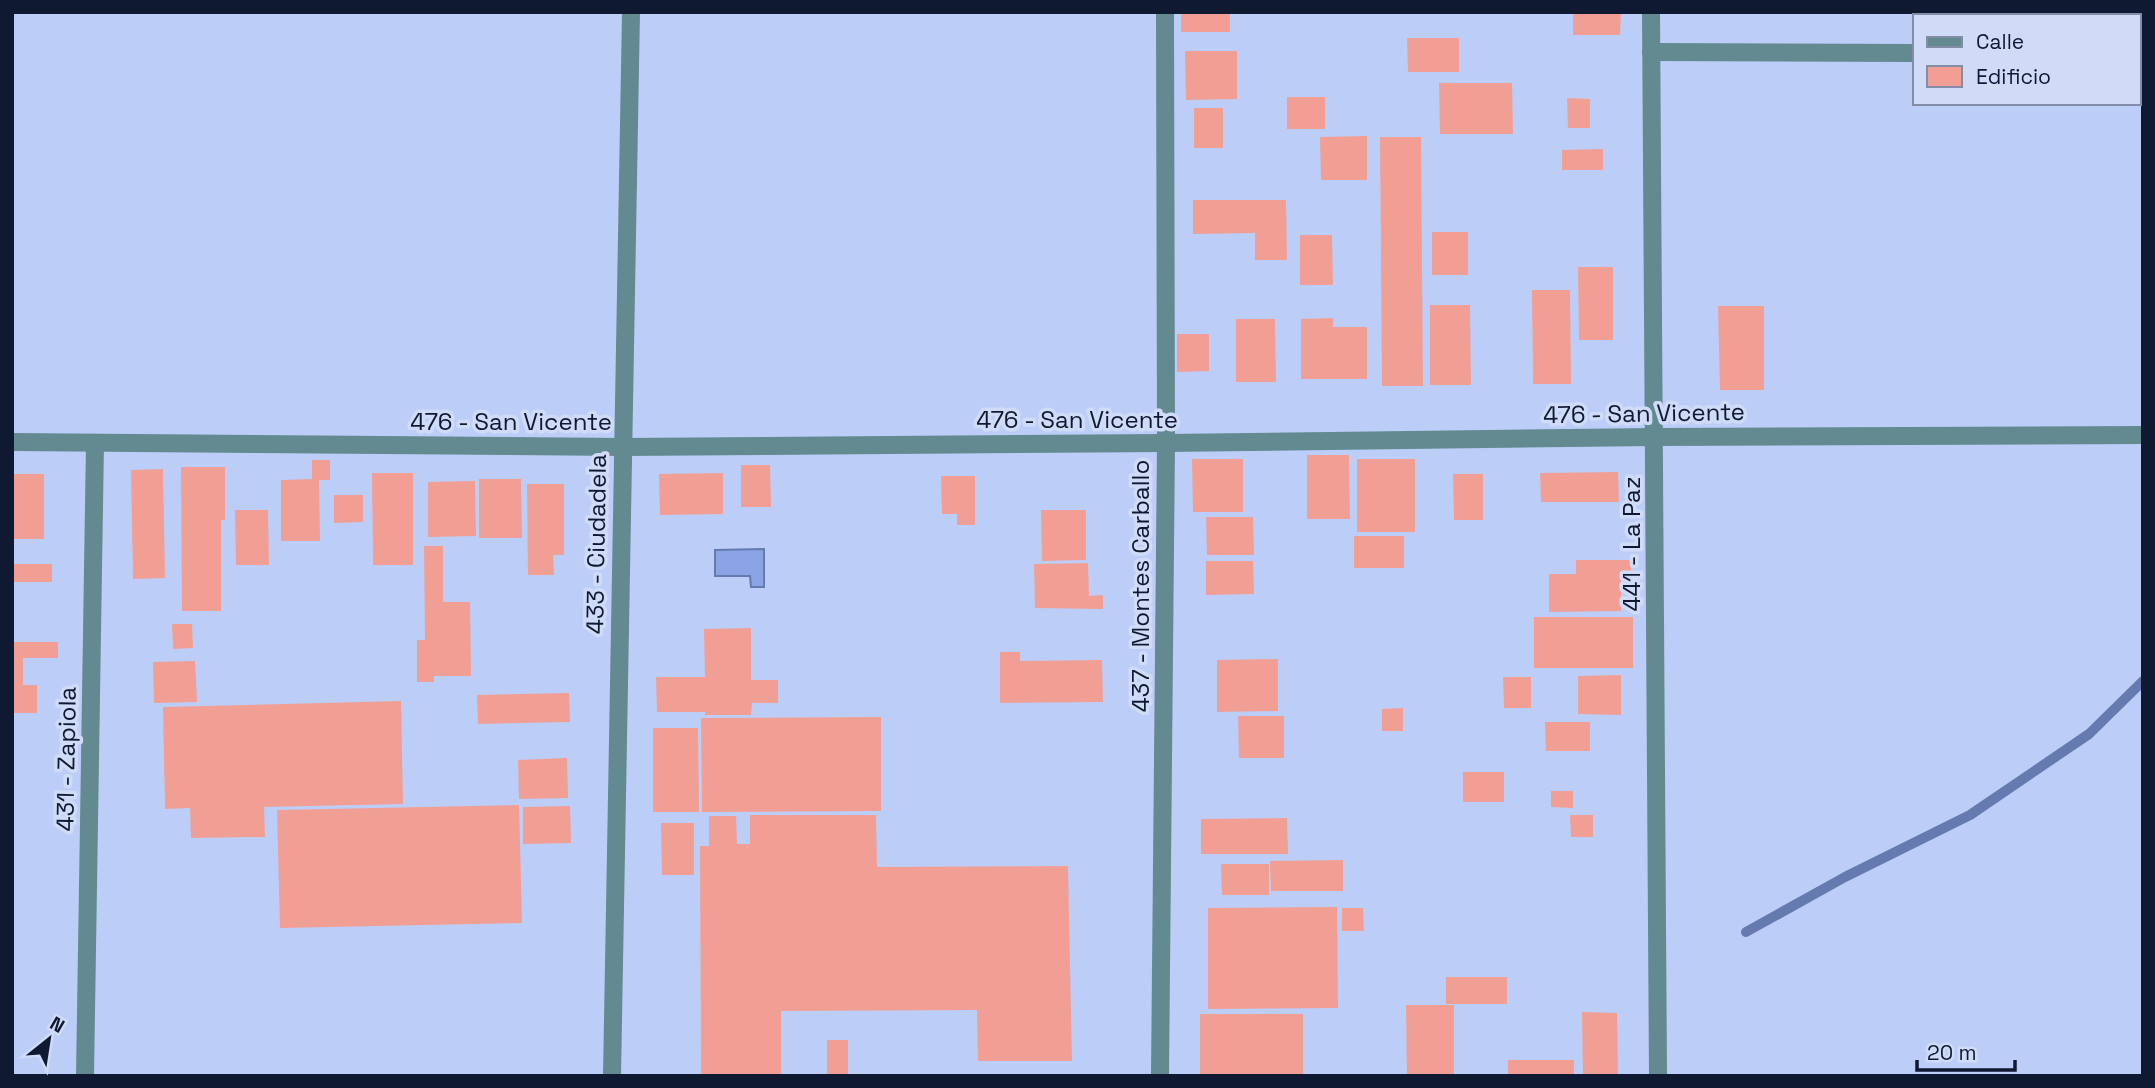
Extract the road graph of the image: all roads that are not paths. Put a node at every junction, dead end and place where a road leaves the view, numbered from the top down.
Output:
1 (631, 12) edge
2 (1165, 12) edge
3 (1651, 12) edge
4 (1651, 52) junction
5 (1913, 53) edge
6 (2143, 435) edge
7 (1655, 436) junction
8 (12, 442) edge
9 (95, 443) junction
10 (1166, 443) junction
11 (623, 447) junction
12 (85, 1076) edge
13 (612, 1076) edge
14 (1160, 1076) edge
15 (1658, 1076) edge

1 - 11 street, 433 - Ciudadela
2 - 10 street, 437 - Montes Carballo
3 - 4 street, 441 - La Paz
4 - 5 street
4 - 7 street, 441 - La Paz
6 - 7 street, 476 - San Vicente
7 - 10 street, 476 - San Vicente
7 - 15 street, 441 - La Paz
8 - 9 street, 476 - San Vicente
9 - 11 street, 476 - San Vicente
9 - 12 street, 431 - Zapiola
10 - 11 street, 476 - San Vicente
10 - 14 street, 437 - Montes Carballo
11 - 13 street, 433 - Ciudadela

